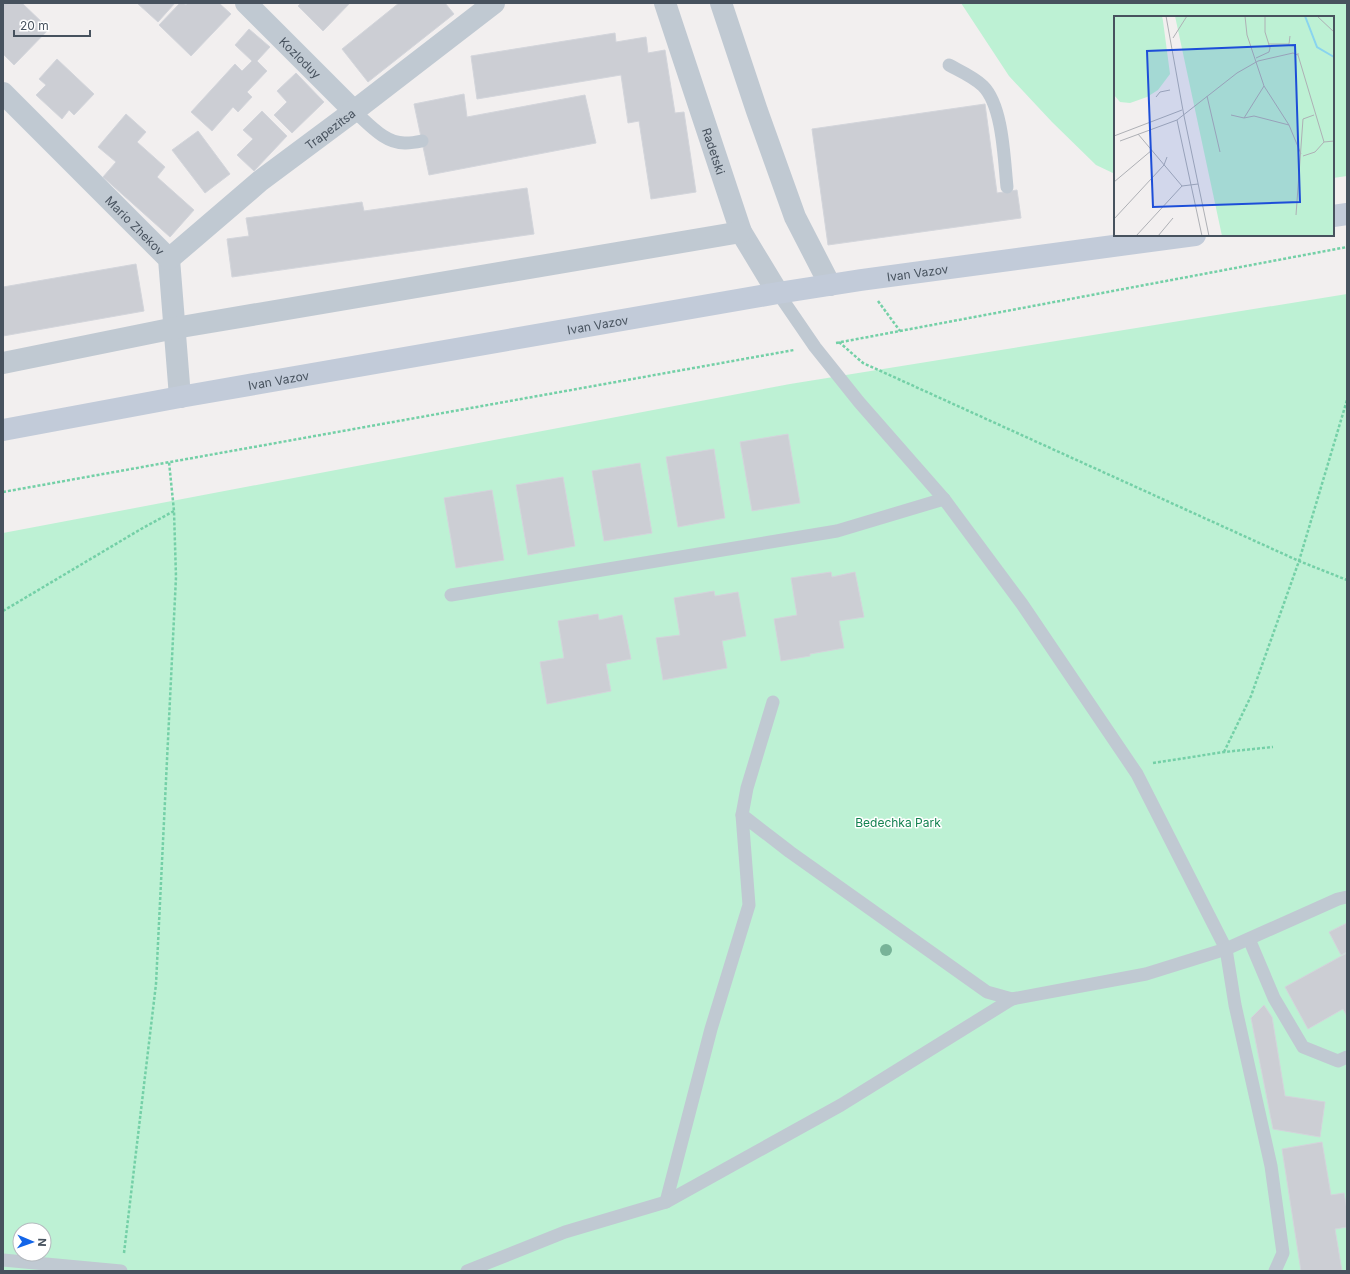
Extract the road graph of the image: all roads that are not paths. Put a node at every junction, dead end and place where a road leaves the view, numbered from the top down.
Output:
1 (246, 3) edge
2 (665, 3) edge
3 (721, 3) edge
4 (489, 4) edge
5 (949, 65) dead end
6 (3, 93) edge
7 (354, 112) junction
8 (422, 141) dead end
9 (1007, 186) dead end
10 (1347, 214) edge
11 (1334, 216) edge
12 (741, 232) junction
13 (1188, 236) edge
14 (169, 259) junction
15 (830, 285) junction
16 (778, 293) junction
17 (175, 328) junction
18 (3, 363) edge
19 (180, 397) junction
20 (3, 430) edge
21 (944, 499) junction
22 (451, 595) dead end
23 (773, 702) dead end
24 (742, 814) junction
25 (1347, 897) edge
26 (1249, 939) junction
27 (1226, 949) junction
28 (1012, 999) junction
29 (1347, 1057) edge
30 (666, 1202) junction
31 (3, 1260) edge
32 (121, 1271) edge
33 (467, 1271) edge
34 (1275, 1271) edge

1 - 7 street, Kozloduy
2 - 12 street, Radetski
3 - 15 street
4 - 7 street, Trapezitsa
5 - 9 lane
6 - 14 street, Mario Zhekov
7 - 8 lane
7 - 14 street, Trapezitsa
10 - 11 main road
12 - 16 street, Radetski
12 - 17 street
13 - 15 main road, Ivan Vazov
14 - 17 street, Mario Zhekov
15 - 16 main road, Ivan Vazov
16 - 19 main road, Ivan Vazov
16 - 21 lane
17 - 18 street
17 - 19 street, Mario Zhekov
19 - 20 main road, Ivan Vazov
21 - 22 lane
21 - 27 lane
23 - 24 lane
24 - 28 lane
24 - 30 lane
25 - 26 lane
26 - 27 lane
26 - 29 lane
27 - 28 lane
27 - 34 lane
28 - 30 lane
30 - 33 lane
31 - 32 lane

